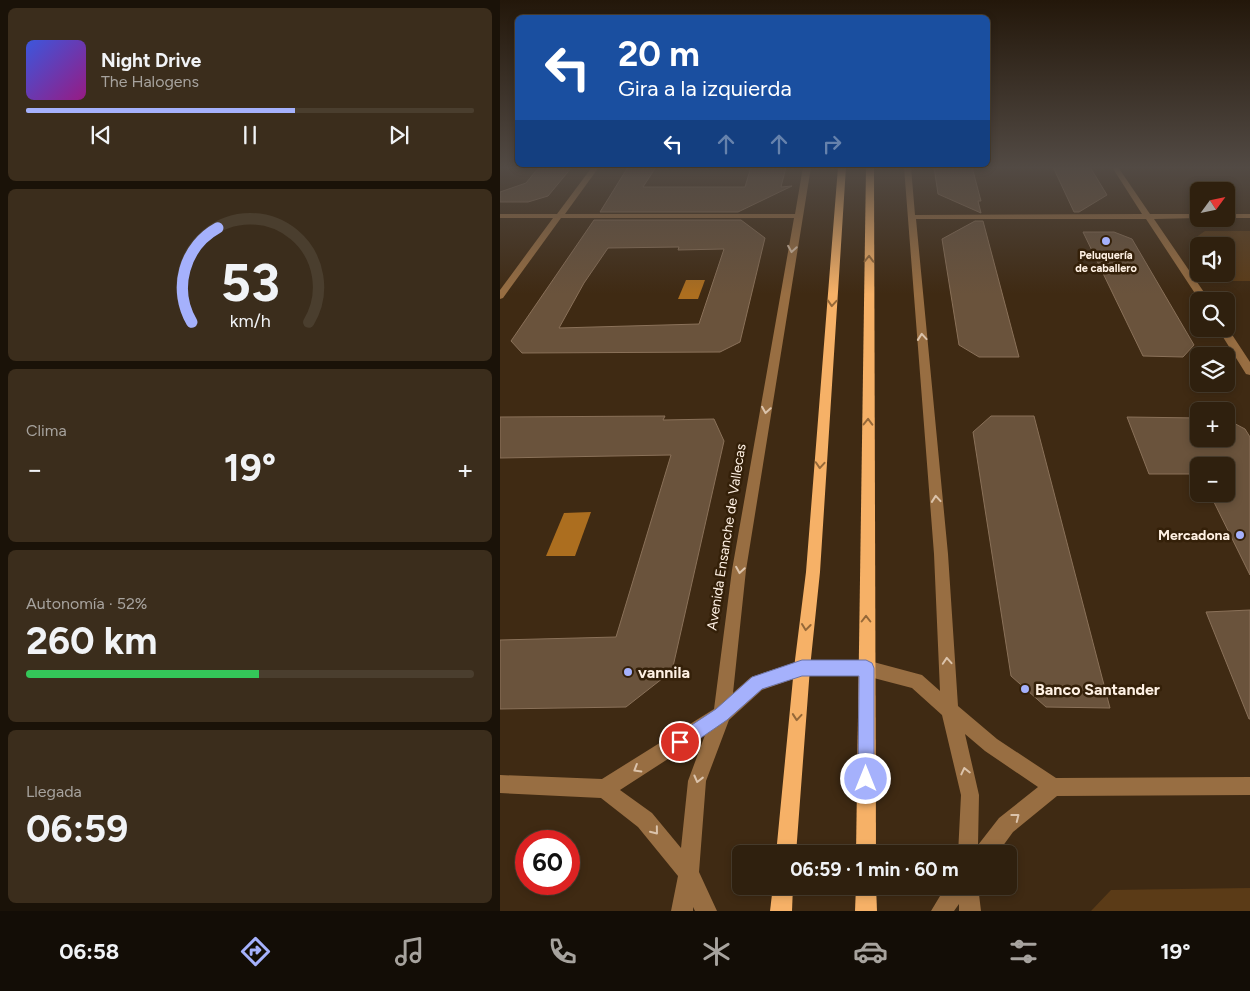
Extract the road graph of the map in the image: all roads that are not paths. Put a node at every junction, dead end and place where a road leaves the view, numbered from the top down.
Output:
1 (564, 210) edge
2 (799, 210) edge
3 (839, 210) edge
4 (870, 210) edge
5 (911, 210) edge
6 (1144, 210) edge
7 (500, 216) edge
8 (559, 216) junction
9 (798, 216) junction
10 (1148, 216) junction
11 (1190, 216) edge
12 (1235, 216) edge
13 (1250, 216) edge
14 (912, 217) junction
15 (1199, 292) edge
16 (500, 296) edge
17 (1228, 337) edge
18 (1250, 371) edge
19 (802, 668) junction
20 (866, 668) junction
21 (950, 710) junction
22 (722, 714) junction
23 (500, 784) edge
24 (1250, 786) edge
25 (1054, 787) junction
26 (604, 789) junction
27 (787, 845) edge
28 (866, 845) edge
29 (968, 845) edge
30 (991, 845) edge
31 (689, 873) junction
32 (782, 895) edge
33 (866, 895) edge
34 (953, 895) edge
35 (969, 895) edge
36 (682, 911) edge
37 (706, 911) edge
38 (781, 911) edge
39 (866, 911) edge
40 (942, 911) edge
41 (970, 911) edge

1 - 8 street
2 - 9 street, Avenida Ensanche de Vallecas
3 -> 19 main road
20 -> 4 main road
5 - 14 street
6 - 10 street
7 - 8 street
8 - 9 street
8 - 16 street
9 -> 22 street, Avenida Ensanche de Vallecas
10 - 11 street
10 - 14 street
10 - 15 street
12 - 13 street
21 -> 14 street
17 - 18 street
19 - 20 street
19 - 22 street
19 -> 27 main road
20 - 21 street
20 - 28 main road
21 - 25 street
29 -> 21 street
22 -> 26 street
22 -> 31 street, Avenida Ensanche de Vallecas
23 - 26 street
24 - 25 street
30 -> 25 street
26 -> 31 street
31 - 36 street, Avenida Ensanche de Vallecas
31 - 37 street
32 - 38 main road
33 - 39 main road
34 - 40 street
35 - 41 street

